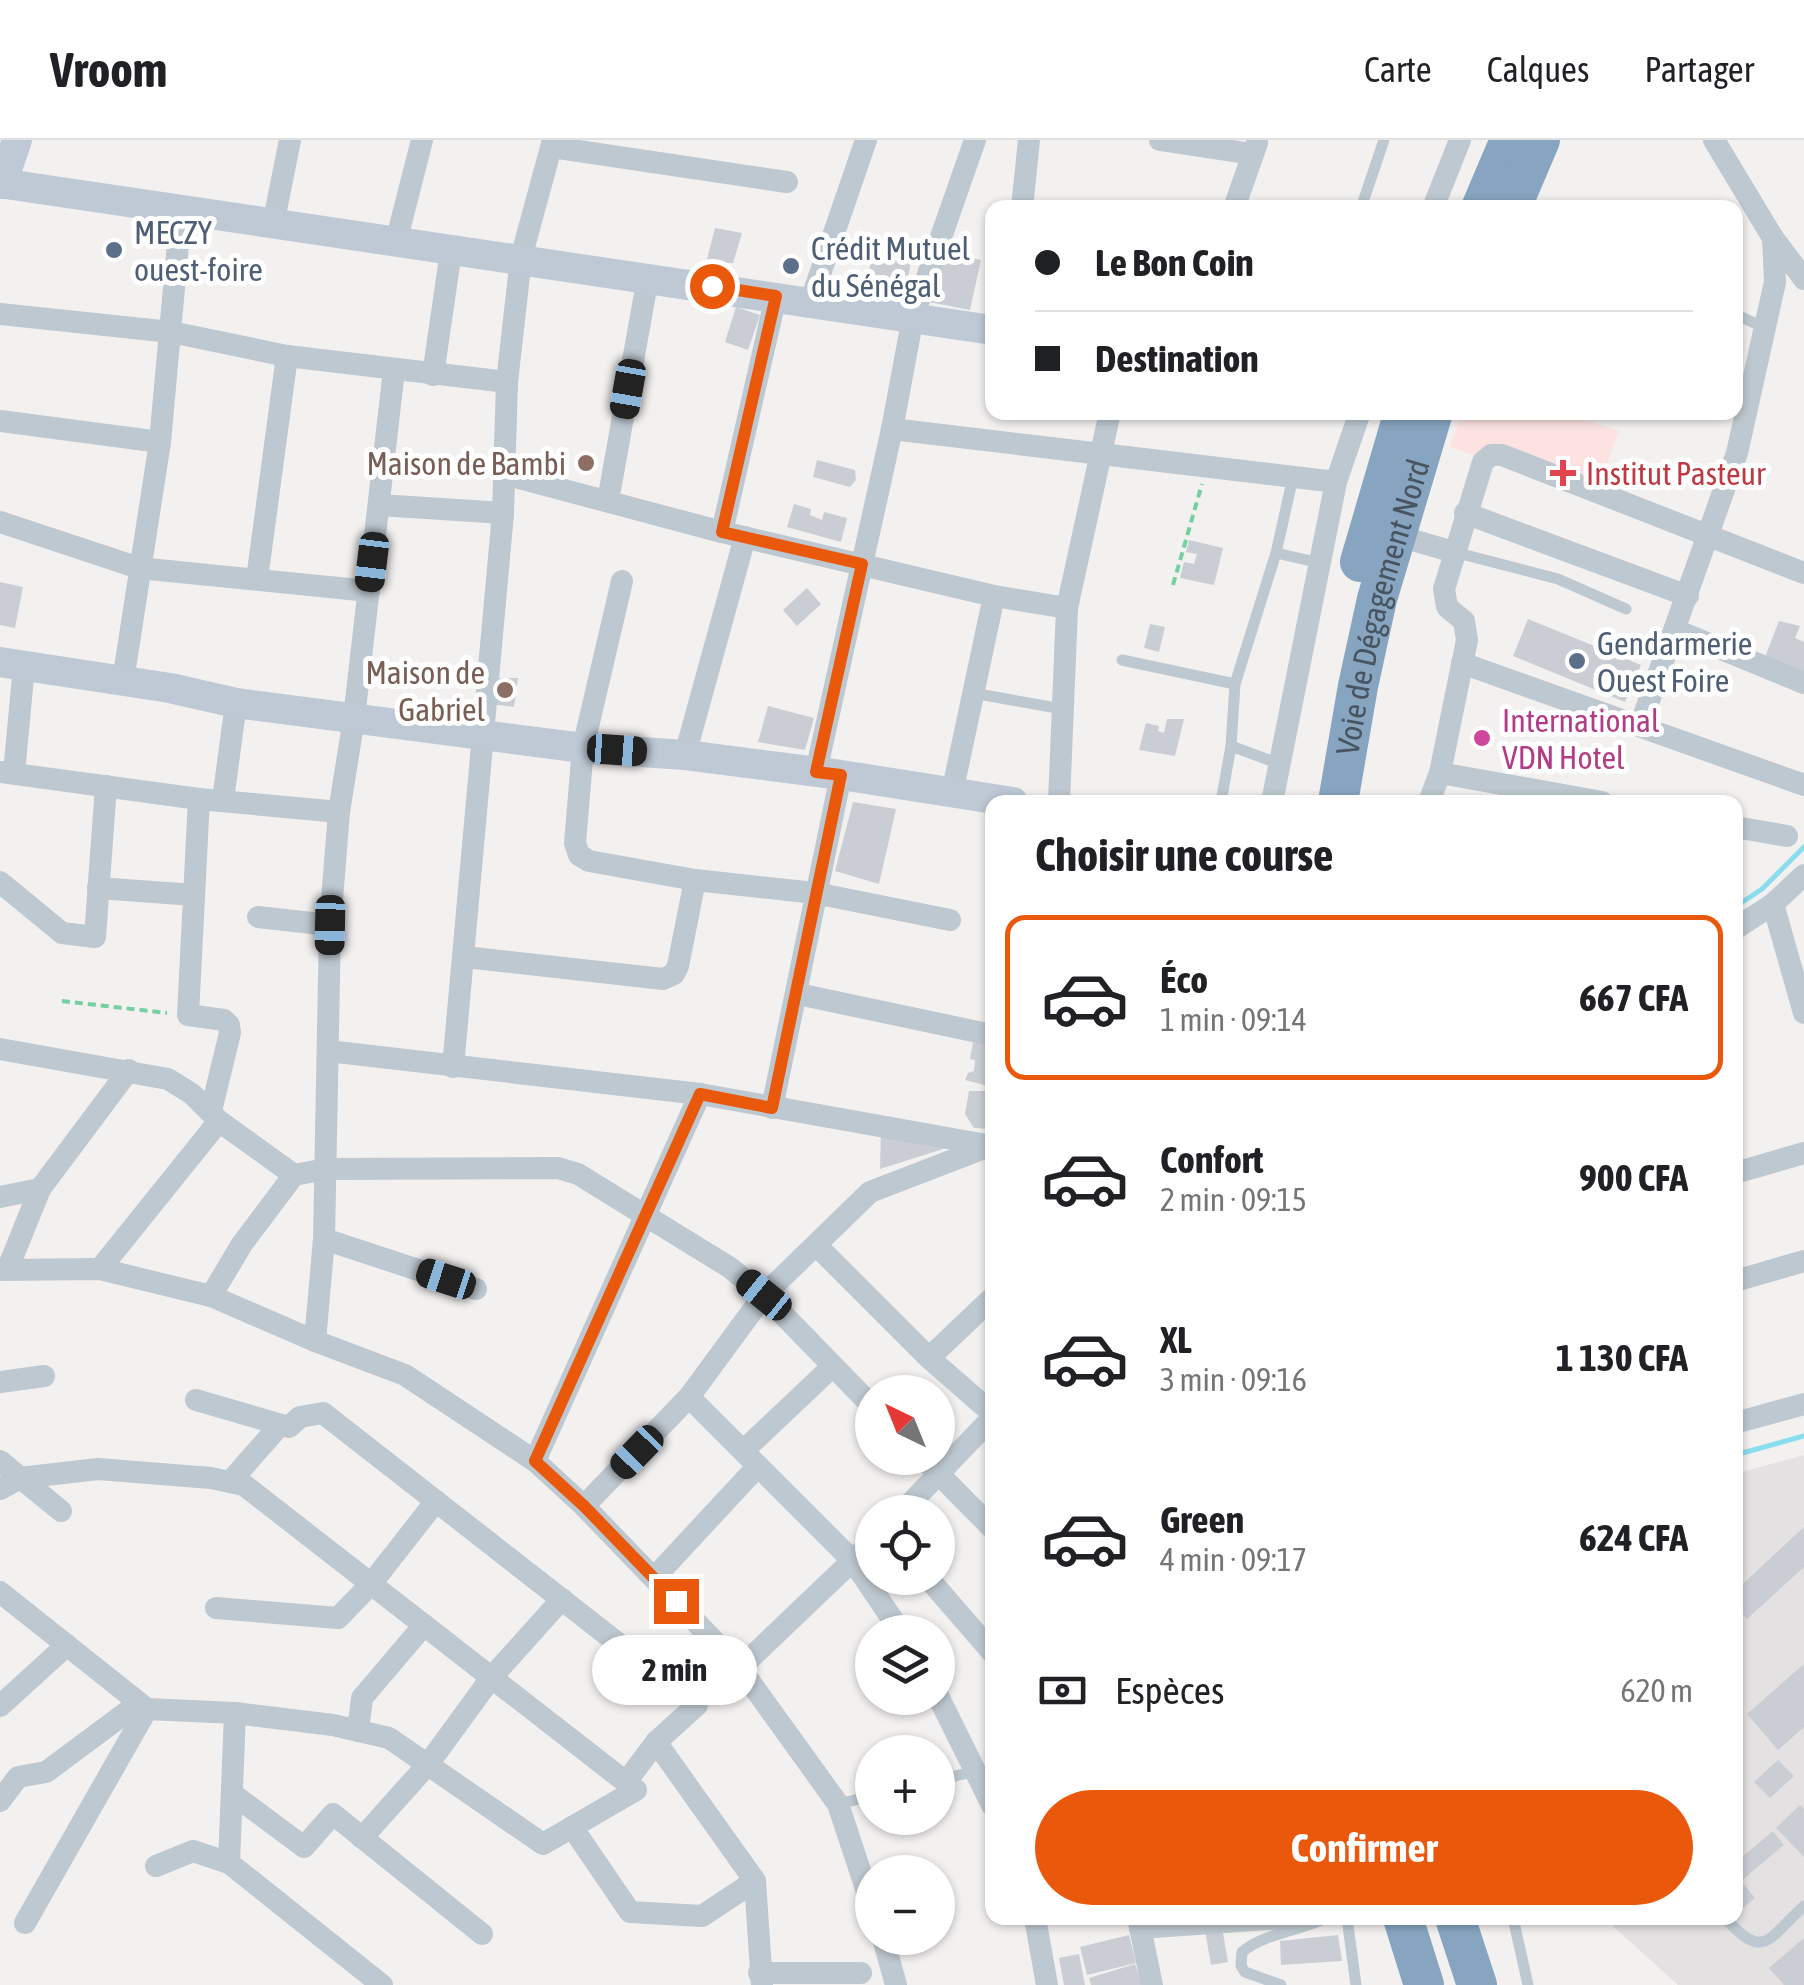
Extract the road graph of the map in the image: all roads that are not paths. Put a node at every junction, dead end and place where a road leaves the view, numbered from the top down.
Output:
1 (16, 140) edge
2 (290, 140) edge
3 (422, 140) edge
4 (866, 140) edge
5 (975, 140) edge
6 (1029, 140) edge
7 (1160, 140) edge
8 (1384, 140) edge
9 (1460, 140) edge
10 (1510, 140) edge
11 (1540, 140) edge
12 (1714, 140) edge
13 (552, 143) edge
14 (1255, 147) edge
15 (787, 182) dead end
16 (1, 183) edge
17 (1023, 200) edge
18 (1237, 200) edge
19 (1364, 200) edge
20 (1436, 200) edge
21 (1484, 200) edge
22 (1514, 200) edge
23 (181, 211) junction
24 (274, 225) junction
25 (1773, 238) junction
26 (396, 242) junction
27 (451, 250) junction
28 (522, 258) junction
29 (648, 277) junction
30 (1804, 279) edge
31 (776, 296) junction
32 (810, 303) junction
33 (0, 314) edge
34 (913, 317) junction
35 (1743, 318) edge
36 (1765, 328) junction
37 (985, 329) edge
38 (170, 332) junction
39 (286, 356) junction
40 (394, 370) junction
41 (433, 374) junction
42 (507, 382) junction
43 (1743, 397) edge
44 (0, 420) edge
45 (1109, 420) edge
46 (1357, 420) edge
47 (1402, 420) edge
48 (1432, 420) edge
49 (1740, 420) edge
50 (892, 429) junction
51 (160, 442) junction
52 (1102, 457) junction
53 (504, 474) junction
54 (1293, 476) junction
55 (1336, 482) junction
56 (608, 501) junction
57 (380, 505) junction
58 (503, 513) junction
59 (1466, 513) junction
60 (0, 522) edge
61 (734, 535) junction
62 (1396, 535) junction
63 (1710, 535) junction
64 (1454, 552) junction
65 (1276, 553) junction
66 (1320, 563) junction
67 (862, 564) junction
68 (139, 568) junction
69 (1804, 573) edge
70 (257, 579) junction
71 (622, 580) dead end
72 (369, 591) junction
73 (994, 596) junction
74 (1688, 596) junction
75 (1067, 608) junction
76 (1626, 609) dead end
77 (1675, 630) junction
78 (1122, 660) dead end
79 (1462, 663) junction
80 (12, 664) edge
81 (123, 681) junction
82 (1804, 683) edge
83 (1235, 684) junction
84 (973, 694) junction
85 (236, 703) junction
86 (1062, 709) junction
87 (354, 718) junction
88 (1640, 726) junction
89 (486, 734) junction
90 (1231, 746) junction
91 (584, 748) junction
92 (685, 755) junction
93 (1280, 764) junction
94 (7, 772) edge
95 (828, 773) junction
96 (1440, 773) junction
97 (1804, 785) edge
98 (106, 786) junction
99 (952, 793) junction
100 (1059, 795) edge
101 (1222, 795) edge
102 (1273, 795) edge
103 (1315, 795) edge
104 (1339, 795) edge
105 (1432, 795) edge
106 (1543, 795) edge
107 (985, 798) edge
108 (199, 799) junction
109 (224, 800) junction
110 (339, 812) junction
111 (1743, 828) edge
112 (1787, 836) dead end
113 (1804, 875) edge
114 (696, 880) junction
115 (0, 882) edge
116 (98, 888) junction
117 (816, 893) junction
118 (194, 895) junction
119 (1773, 904) junction
120 (258, 917) dead end
121 (950, 920) dead end
122 (330, 925) junction
123 (1743, 925) edge
124 (465, 957) junction
125 (798, 994) junction
126 (1804, 1013) edge
127 (985, 1034) edge
128 (0, 1049) edge
129 (328, 1051) junction
130 (453, 1067) junction
131 (129, 1070) junction
132 (700, 1094) junction
133 (772, 1108) junction
134 (215, 1116) junction
135 (985, 1145) edge
136 (985, 1149) edge
137 (1804, 1153) edge
138 (326, 1168) junction
139 (1743, 1171) edge
140 (294, 1175) junction
141 (40, 1188) junction
142 (0, 1197) edge
143 (646, 1219) junction
144 (324, 1239) junction
145 (816, 1245) junction
146 (1804, 1261) edge
147 (4, 1269) edge
148 (100, 1269) junction
149 (1743, 1279) edge
150 (476, 1289) dead end
151 (764, 1295) junction
152 (211, 1296) junction
153 (985, 1305) edge
154 (315, 1342) junction
155 (930, 1358) junction
156 (833, 1366) junction
157 (44, 1376) dead end
158 (0, 1382) edge
159 (855, 1389) edge
160 (690, 1397) junction
161 (196, 1400) dead end
162 (1804, 1404) edge
163 (985, 1409) edge
164 (1743, 1421) edge
165 (985, 1422) edge
166 (280, 1424) junction
167 (955, 1446) edge
168 (750, 1458) junction
169 (0, 1461) edge
170 (535, 1461) junction
171 (940, 1475) edge
172 (230, 1482) junction
173 (10, 1483) edge
174 (436, 1501) junction
175 (584, 1506) junction
176 (61, 1511) dead end
177 (985, 1521) edge
178 (855, 1558) edge
179 (852, 1561) junction
180 (654, 1578) junction
181 (371, 1584) junction
182 (0, 1592) edge
183 (943, 1595) edge
184 (562, 1599) junction
185 (216, 1608) dead end
186 (889, 1615) edge
187 (424, 1625) junction
188 (985, 1644) edge
189 (67, 1645) junction
190 (740, 1668) junction
191 (491, 1678) junction
192 (0, 1706) edge
193 (143, 1706) junction
194 (235, 1713) junction
195 (948, 1715) edge
196 (358, 1731) junction
197 (656, 1742) junction
198 (429, 1762) junction
199 (976, 1770) junction
200 (955, 1776) edge
201 (626, 1782) junction
202 (985, 1790) edge
203 (234, 1794) junction
204 (855, 1800) edge
205 (0, 1801) edge
206 (838, 1804) junction
207 (572, 1827) junction
208 (362, 1838) junction
209 (855, 1856) edge
210 (229, 1863) junction
211 (156, 1866) dead end
212 (754, 1881) junction
213 (1804, 1906) edge
214 (25, 1923) dead end
215 (1036, 1925) edge
216 (1140, 1925) edge
217 (1309, 1925) edge
218 (1348, 1925) edge
219 (1380, 1925) edge
220 (1406, 1925) edge
221 (1433, 1925) edge
222 (1457, 1925) edge
223 (1515, 1925) edge
224 (1732, 1925) edge
225 (482, 1934) dead end
226 (888, 1955) edge
227 (861, 1973) dead end
228 (760, 1979) edge
229 (382, 1985) edge
230 (896, 1985) edge
231 (1047, 1985) edge
232 (1152, 1985) edge
233 (1280, 1985) edge
234 (1356, 1985) edge
235 (1398, 1985) edge
236 (1424, 1985) edge
237 (1452, 1985) edge
238 (1477, 1985) edge
239 (1528, 1985) edge

1 - 16 street
2 - 24 street
3 - 26 street
4 - 32 street
5 - 34 street
6 - 17 street
7 - 14 street
8 - 19 lane
9 - 20 street
10 - 21 highway
11 - 22 highway
12 - 25 street
13 - 15 street
13 - 28 street
14 - 18 street
16 - 23 street
23 - 24 street
23 - 38 street
24 - 26 street
25 - 30 street
25 - 36 street
26 - 27 street
27 - 28 street
27 - 41 street
28 - 29 street
28 - 42 street
29 - 31 street
29 - 56 street
31 - 32 street
31 - 61 street
32 - 34 street
33 - 38 street
34 - 37 street
34 - 50 street
35 - 36 lane
36 - 43 street
38 - 39 street
38 - 51 street
39 - 40 street
39 - 70 street
40 - 41 street
40 - 57 street
41 - 42 street
42 - 53 street
44 - 51 street
45 - 52 street
46 - 55 street
47 - 103 highway, Voie de Dégagement Nord
48 - 62 highway, Voie de Dégagement Nord
49 - 63 street
50 - 52 street
50 - 67 street
51 - 68 street
52 - 54 street
52 - 75 street
53 - 56 street
53 - 58 street
54 - 55 street
54 - 65 lane
55 - 66 street
56 - 61 street
57 - 58 street
57 - 72 street
58 - 89 street
59 - 63 street
59 - 64 street
59 - 74 street
60 - 68 street
61 - 67 street
61 - 92 street
62 - 64 street
62 - 104 highway, Voie de Dégagement Nord
63 - 69 street
63 - 74 street
64 - 76 lane
64 - 79 street
65 - 66 lane
65 - 83 lane
66 - 93 street
67 - 73 street
67 - 95 street
68 - 70 street
68 - 81 street
70 - 72 street
71 - 91 street
72 - 87 street
73 - 75 street
73 - 84 street
74 - 77 street
75 - 86 street
77 - 82 street
77 - 88 street
78 - 83 lane
79 - 88 street
79 - 96 street
80 - 81 street
80 - 94 street
81 - 85 street
83 - 90 lane
84 - 86 lane
84 - 99 street
85 - 87 street
85 - 109 street
86 - 100 street
87 - 89 street
87 - 110 street
88 - 97 street
89 - 91 street
89 - 124 street
90 - 93 lane
90 - 101 lane
91 - 92 street
91 - 114 street
92 - 95 street
93 - 102 street
94 - 98 street
95 - 99 street
95 - 117 street
96 - 105 street
96 - 106 street
98 - 108 street
98 - 116 street
99 - 107 street
108 - 109 street
108 - 118 street
109 - 110 street
110 - 122 street
111 - 112 street
113 - 119 street
114 - 117 street
114 - 124 street
115 - 116 street
116 - 118 street
117 - 121 street
117 - 125 street
118 - 134 street
119 - 123 street
119 - 126 street
120 - 122 street
122 - 129 street
124 - 130 street
125 - 127 street
125 - 133 street
128 - 131 street
129 - 130 street
129 - 138 street
130 - 132 street
131 - 134 street
131 - 141 street
132 - 133 street
132 - 143 street
133 - 135 street
134 - 140 street
134 - 148 street
136 - 145 street
137 - 139 street
138 - 140 street
138 - 143 street
138 - 144 street
140 - 152 street
141 - 142 street
141 - 147 street
143 - 151 street
143 - 170 street
144 - 150 street
144 - 154 street
145 - 151 street
145 - 155 street
146 - 149 street
147 - 148 street
148 - 152 street
151 - 156 street
151 - 160 street
152 - 154 street
153 - 155 street
154 - 170 street
155 - 163 street
156 - 159 street
156 - 168 street
157 - 158 street
160 - 168 street
160 - 175 street
161 - 166 street
162 - 164 street
165 - 167 street
166 - 172 street
166 - 174 street
168 - 179 street
168 - 180 street
169 - 173 street
170 - 175 street
171 - 177 street
172 - 173 street
172 - 181 street
173 - 176 street
174 - 181 street
174 - 184 street
175 - 180 street
178 - 179 street
179 - 186 street
179 - 190 street
180 - 190 street
181 - 185 street
181 - 187 street
182 - 189 street
183 - 188 street
184 - 191 street
184 - 197 street
187 - 191 street
187 - 196 street
189 - 192 street
189 - 193 street
190 - 206 street
191 - 198 street
191 - 201 street
193 - 194 street
193 - 205 street
193 - 214 street
194 - 196 street
194 - 203 street
195 - 199 street
196 - 198 street
197 - 201 street
197 - 212 street
198 - 207 street
198 - 208 street
199 - 200 lane
199 - 202 street
201 - 207 street
203 - 208 street
203 - 210 street
204 - 206 lane
206 - 209 street
207 - 212 street
208 - 225 street
210 - 211 street
210 - 229 street
212 - 228 street
213 - 224 lane
215 - 231 street
216 - 232 street
217 - 233 lane
218 - 234 lane
219 - 235 highway
220 - 236 highway
221 - 237 highway
222 - 238 highway
223 - 239 lane
226 - 230 street
227 - 228 street

